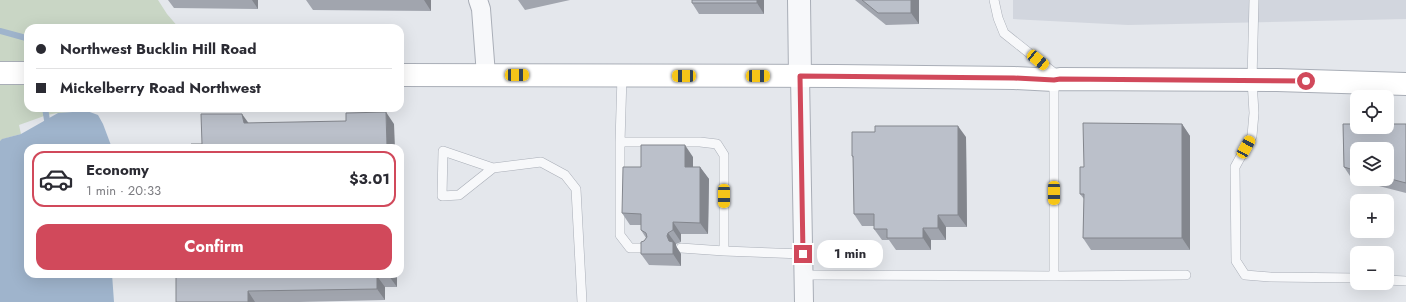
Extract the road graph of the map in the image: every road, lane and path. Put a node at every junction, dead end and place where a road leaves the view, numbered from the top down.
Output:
1 (478, 0) edge
2 (798, 0) edge
3 (994, 0) edge
4 (1254, 0) edge
5 (0, 73) edge
6 (24, 73) edge
7 (404, 75) edge
8 (486, 75) junction
9 (622, 76) junction
10 (800, 76) junction
11 (1057, 79) junction
12 (1252, 80) junction
13 (1406, 84) edge
14 (620, 142) junction
15 (493, 168) junction
16 (649, 248) edge
17 (681, 248) dead end
18 (724, 251) junction
19 (803, 254) junction
20 (1186, 275) dead end
21 (804, 276) junction
22 (1054, 276) junction
23 (1350, 278) edge
24 (1394, 280) edge
25 (1406, 281) edge
26 (582, 302) edge
27 (804, 302) edge

1 - 8 street
2 - 10 street
3 - 11 lane
4 - 12 lane
5 - 6 main road
7 - 8 main road
8 - 9 main road
9 - 10 main road
9 - 14 lane
10 - 11 main road
10 - 19 street
11 - 12 main road
11 - 22 lane
12 - 13 main road
12 - 23 lane
14 - 16 lane
14 - 18 lane
15 - 15 lane
15 - 26 lane
17 - 18 lane
18 - 19 lane
19 - 21 street
20 - 22 lane
21 - 22 lane
21 - 27 street
24 - 25 lane

